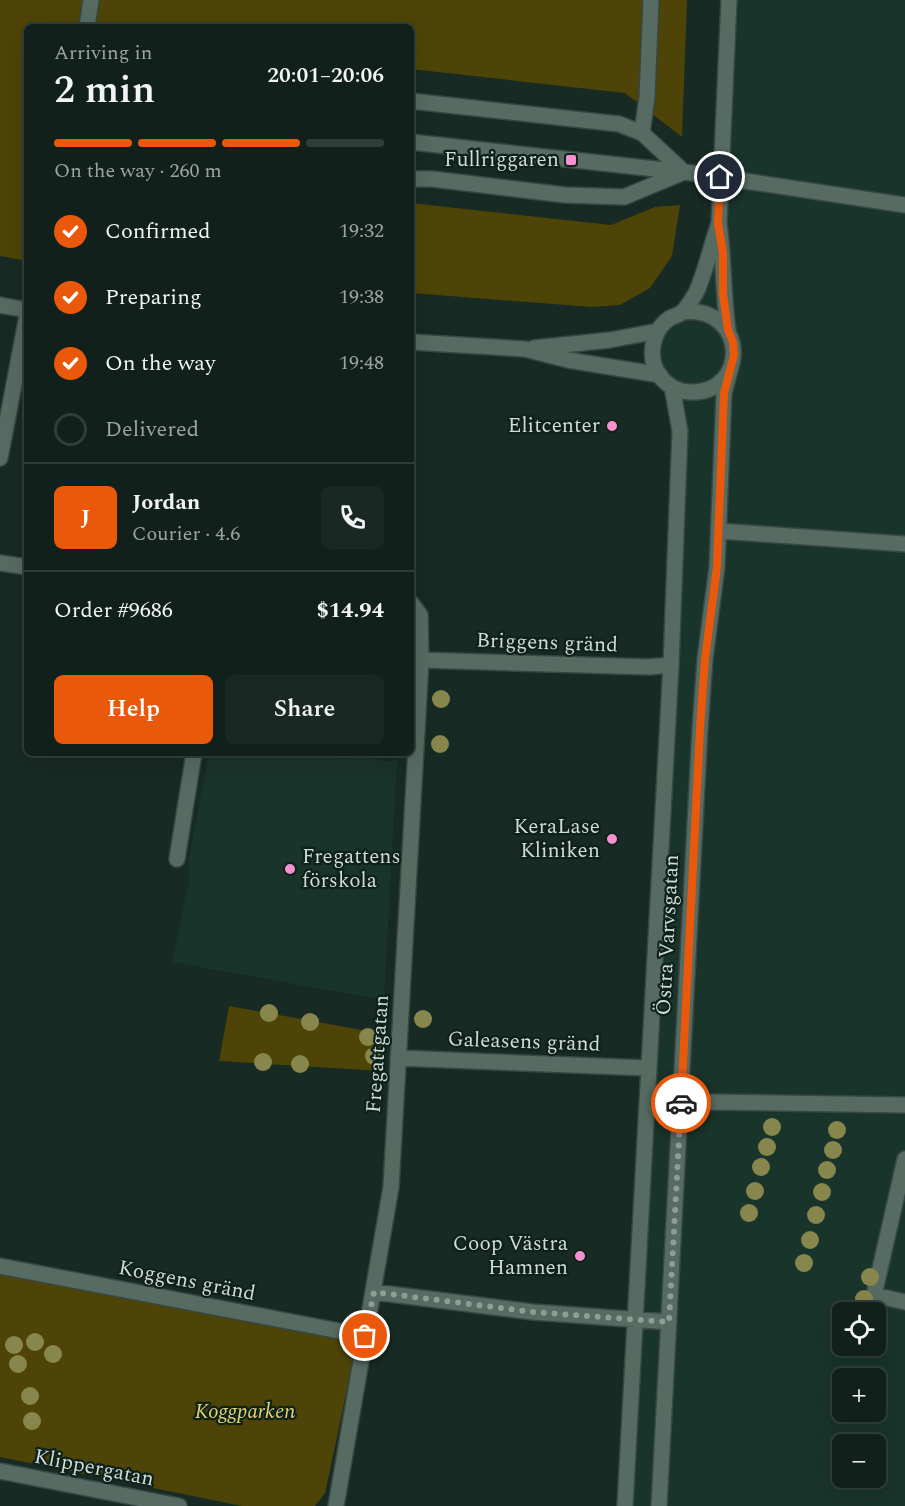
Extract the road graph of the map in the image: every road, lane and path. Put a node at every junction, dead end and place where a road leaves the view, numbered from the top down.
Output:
1 (91, 0) edge
2 (651, 0) edge
3 (729, 0) edge
4 (87, 24) edge
5 (414, 101) edge
6 (642, 133) junction
7 (414, 142) edge
8 (684, 172) junction
9 (720, 177) junction
10 (414, 179) edge
11 (905, 205) edge
12 (718, 223) junction
13 (0, 305) edge
14 (24, 309) edge
15 (682, 312) junction
16 (728, 330) junction
17 (658, 331) junction
18 (24, 332) edge
19 (414, 342) edge
20 (525, 349) junction
21 (731, 368) junction
22 (660, 375) junction
23 (672, 387) junction
24 (0, 458) edge
25 (719, 531) junction
26 (905, 544) edge
27 (0, 562) edge
28 (24, 566) edge
29 (414, 607) edge
30 (422, 660) junction
31 (671, 665) junction
32 (194, 756) edge
33 (177, 859) dead end
34 (398, 1058) junction
35 (647, 1068) junction
36 (681, 1105) junction
37 (905, 1105) edge
38 (905, 1159) edge
39 (0, 1266) edge
40 (374, 1292) junction
41 (905, 1302) edge
42 (634, 1320) junction
43 (669, 1322) junction
44 (365, 1336) junction
45 (0, 1471) edge
46 (152, 1503) edge
47 (179, 1506) edge
48 (336, 1506) edge
49 (625, 1506) edge
50 (659, 1506) edge

1 - 4 street
2 - 6 street
3 - 9 street
5 - 6 street
6 - 8 street
7 - 8 street
8 - 9 street
8 - 10 street
9 - 11 street
9 - 12 street
12 - 15 street
12 - 16 street
13 - 14 street
15 - 16 street
15 - 17 street
16 - 21 street
17 - 20 street
17 - 22 street
18 - 24 street
19 - 20 street
20 - 22 street
21 - 23 street
21 - 25 street, Östra Varvsgatan
22 - 23 street
23 - 31 street, Östra Varvsgatan
25 - 26 street
25 - 36 street, Östra Varvsgatan
27 - 28 street
29 - 30 street, Fregattgatan
30 - 31 street, Briggens gränd
30 - 34 street, Fregattgatan
31 - 35 street, Östra Varvsgatan
32 - 33 street
34 - 35 street, Galeasens gränd
34 - 40 street, Fregattgatan
35 - 42 street, Östra Varvsgatan
36 - 37 street
36 - 43 street, Östra Varvsgatan
38 - 41 street
39 - 44 street, Koggens gränd
40 - 42 street
40 - 44 street, Fregattgatan
42 - 43 street
42 - 49 street, Östra Varvsgatan
43 - 50 street, Östra Varvsgatan
44 - 48 street, Fregattgatan
45 - 46 street, Klippergatan
46 - 47 street, Klippergatan

